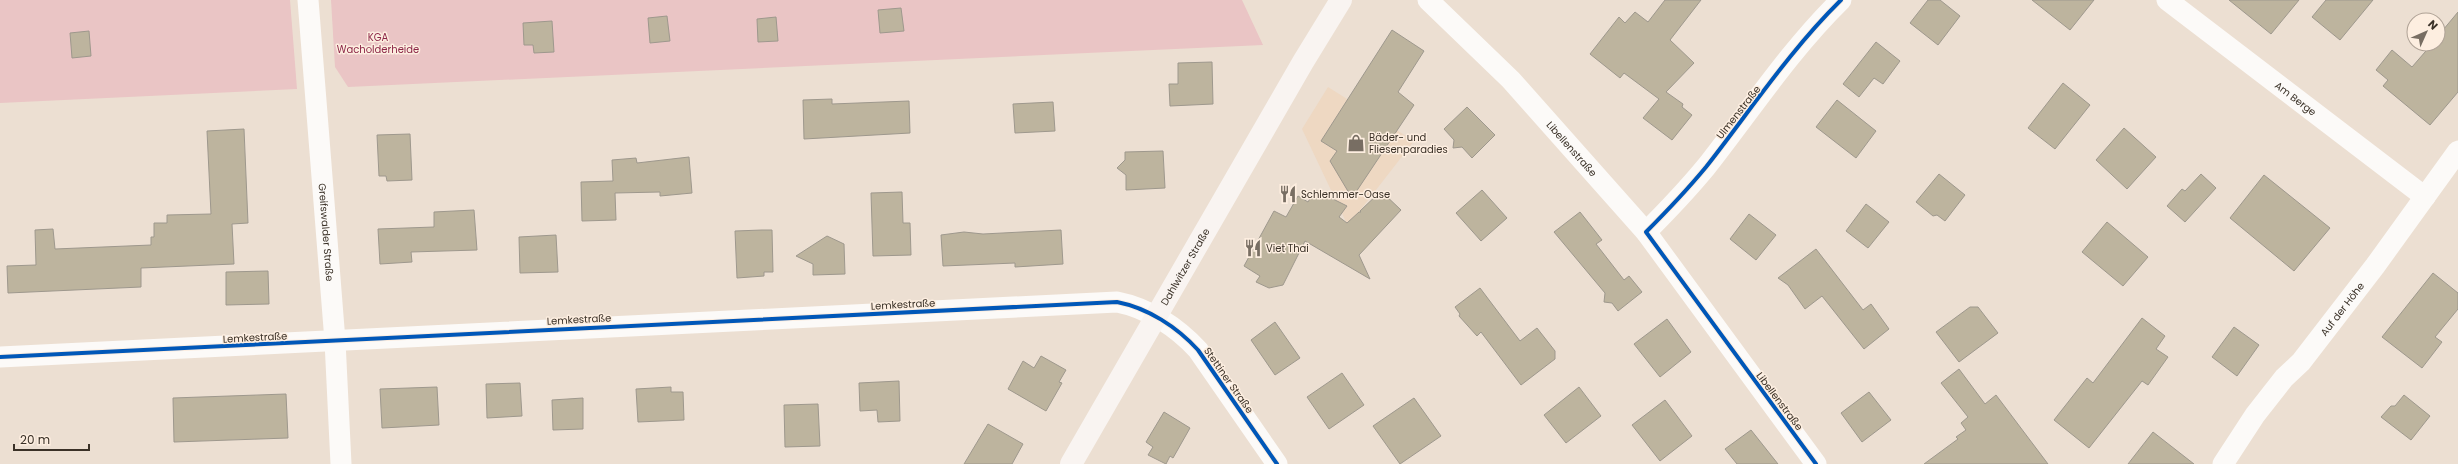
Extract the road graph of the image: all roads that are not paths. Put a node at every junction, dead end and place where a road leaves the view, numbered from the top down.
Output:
1 (308, 0) edge
2 (1341, 0) edge
3 (1428, 0) edge
4 (1841, 0) edge
5 (2167, 0) edge
6 (2458, 151) edge
7 (2425, 197) junction
8 (1646, 232) junction
9 (1156, 317) junction
10 (335, 341) junction
11 (0, 357) edge
12 (341, 464) edge
13 (1071, 464) edge
14 (1277, 464) edge
15 (1816, 464) edge
16 (2223, 464) edge

1 - 10 street, Greifswalder Straße
2 - 9 main road, Dahlwitzer Straße
3 - 8 street, Libellenstraße
4 - 8 street, Ulmenstraße
5 - 7 street, Am Berge
6 - 7 street, Auf der Höhe
7 - 16 street, Auf der Höhe
8 - 15 street, Libellenstraße
9 - 10 street, Lemkestraße
9 - 13 main road, Dahlwitzer Straße
9 - 14 street, Stettiner Straße
10 - 11 street, Lemkestraße
10 - 12 street, Greifswalder Straße

